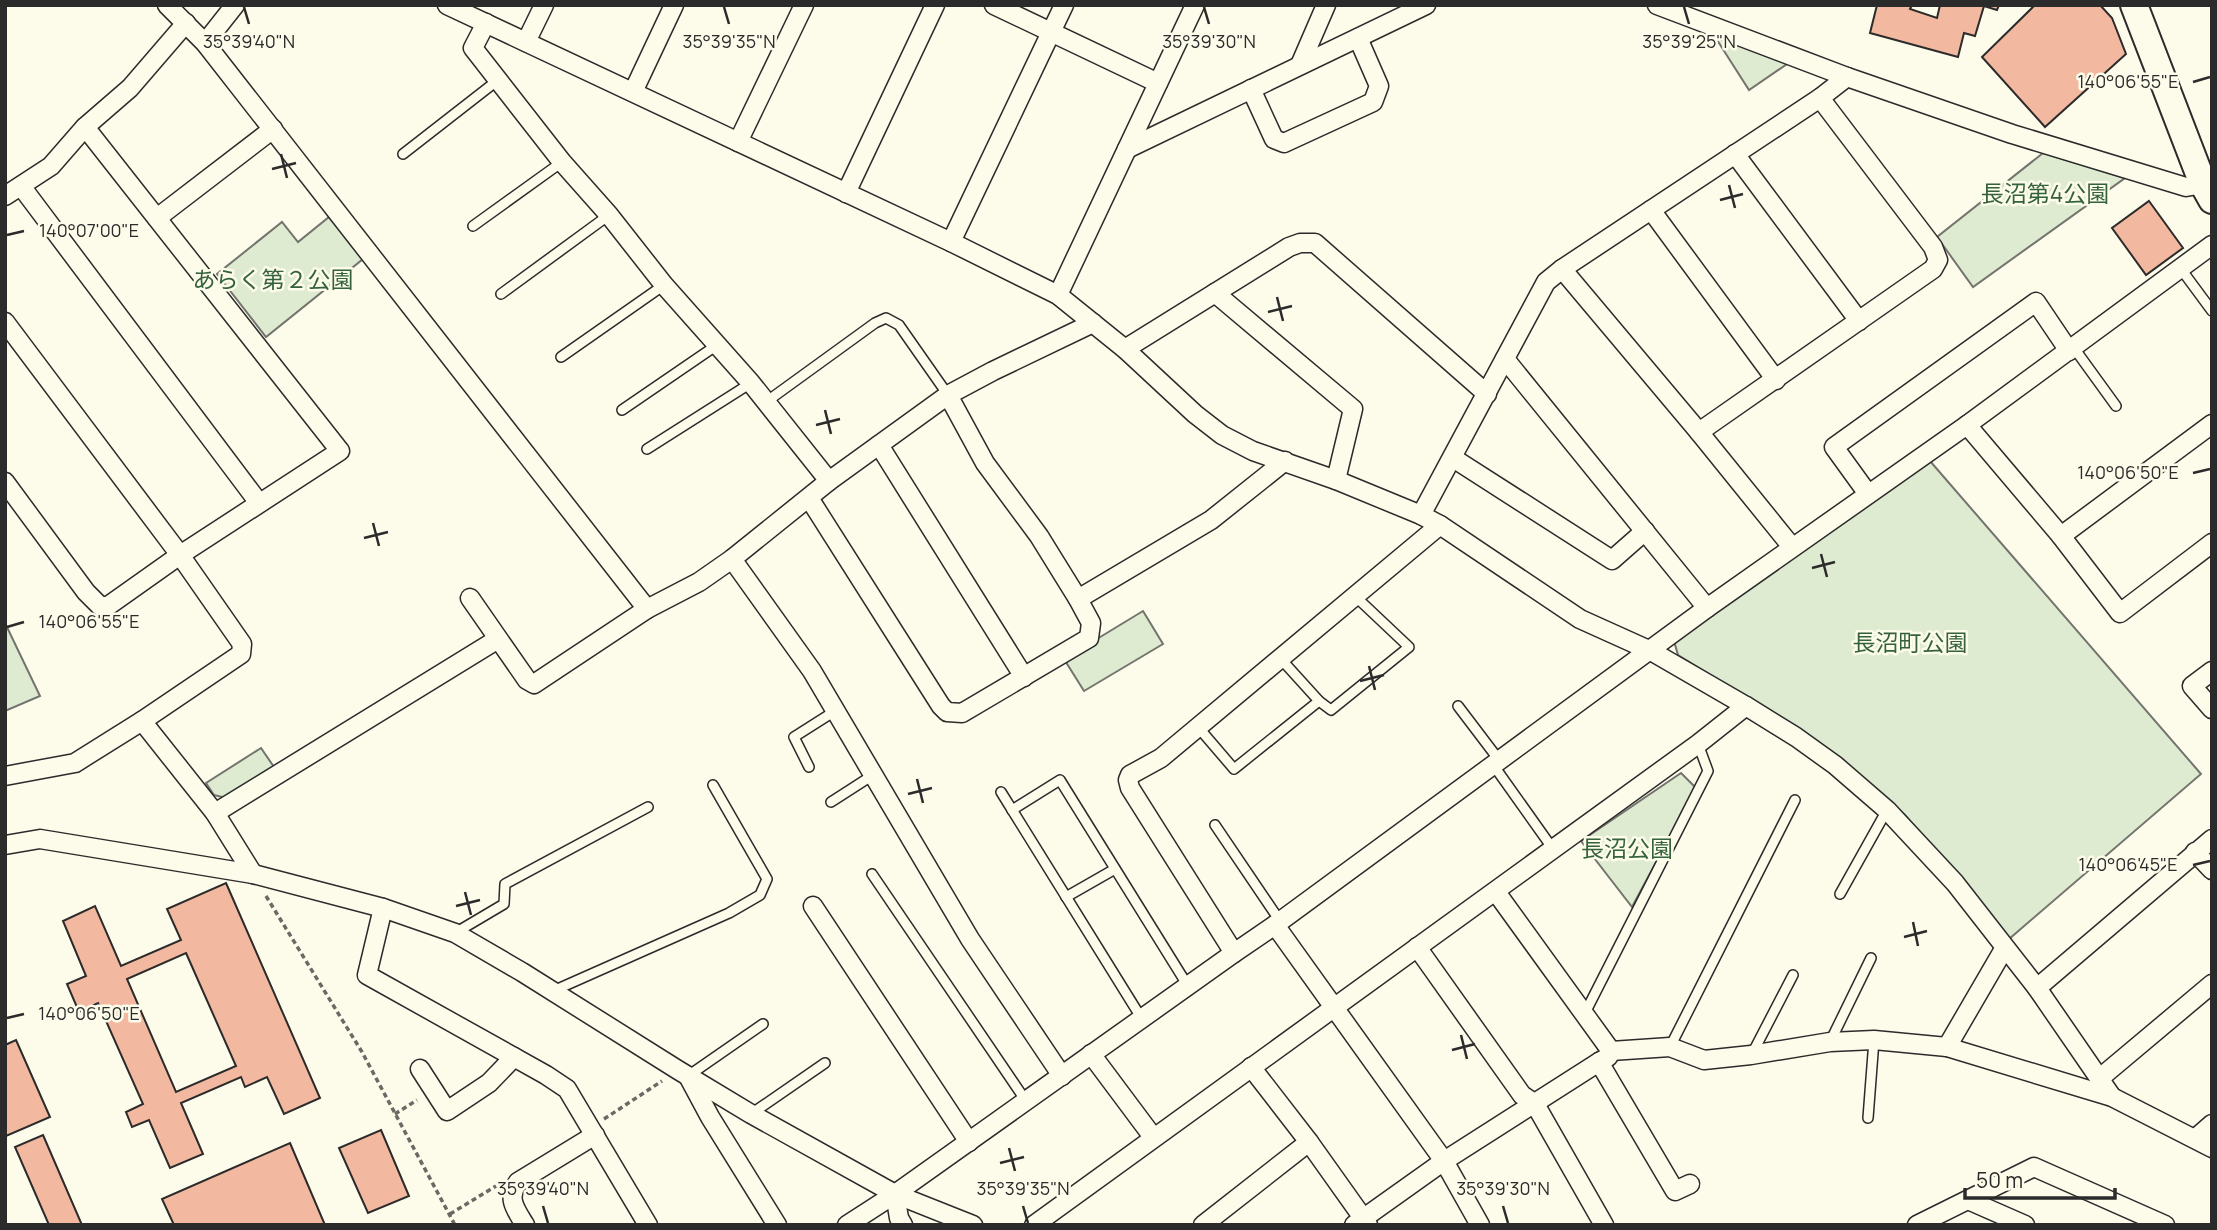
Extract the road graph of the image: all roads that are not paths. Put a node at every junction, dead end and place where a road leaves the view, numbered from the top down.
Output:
1 (167, 5) edge
2 (235, 5) edge
3 (447, 5) edge
4 (544, 5) edge
5 (674, 5) edge
6 (804, 5) edge
7 (935, 5) edge
8 (993, 5) edge
9 (1064, 5) edge
10 (1195, 5) edge
11 (1326, 5) edge
12 (1426, 5) edge
13 (1657, 5) edge
14 (2134, 5) edge
15 (186, 23) junction
16 (486, 23) junction
17 (1051, 33) junction
18 (1358, 38) junction
19 (526, 42) junction
20 (205, 43) junction
21 (1300, 65) junction
22 (1847, 77) junction
23 (498, 80) junction
24 (1158, 83) junction
25 (1251, 89) junction
26 (633, 92) junction
27 (1820, 98) junction
28 (85, 127) junction
29 (273, 129) junction
30 (738, 142) junction
31 (1127, 149) junction
32 (403, 154) dead end
33 (1735, 154) junction
34 (562, 162) junction
35 (21, 186) junction
36 (2207, 192) edge
37 (846, 193) junction
38 (5, 196) edge
39 (1651, 210) junction
40 (609, 215) junction
41 (157, 218) junction
42 (473, 226) dead end
43 (951, 243) junction
44 (2212, 245) edge
45 (1562, 269) junction
46 (2181, 269) junction
47 (664, 285) junction
48 (1215, 293) junction
49 (501, 295) dead end
50 (1058, 295) junction
51 (2212, 312) edge
52 (1859, 321) junction
53 (5, 322) edge
54 (1094, 323) junction
55 (717, 345) junction
56 (1125, 349) junction
57 (2072, 349) junction
58 (561, 358) dead end
59 (1505, 359) junction
60 (1776, 380) junction
61 (751, 383) junction
62 (1487, 394) junction
63 (948, 396) junction
64 (766, 402) junction
65 (2116, 406) dead end
66 (622, 410) dead end
67 (2212, 424) edge
68 (1967, 425) junction
69 (1699, 432) junction
70 (879, 445) junction
71 (647, 449) dead end
72 (1453, 458) junction
73 (1285, 461) junction
74 (1336, 480) junction
75 (829, 481) junction
76 (5, 482) edge
77 (1868, 494) junction
78 (809, 498) junction
79 (259, 503) junction
80 (1421, 515) junction
81 (1440, 525) junction
82 (1645, 531) junction
83 (2060, 537) junction
84 (2212, 543) edge
85 (1791, 547) junction
86 (180, 555) junction
87 (732, 559) junction
88 (1355, 596) junction
89 (470, 598) dead end
90 (1078, 599) junction
91 (1707, 608) junction
92 (647, 609) junction
93 (498, 639) junction
94 (1651, 651) junction
95 (1280, 658) junction
96 (2212, 671) edge
97 (1024, 677) junction
98 (1319, 701) junction
99 (1746, 705) junction
100 (1458, 706) dead end
101 (2212, 709) edge
102 (835, 710) junction
103 (142, 721) junction
104 (1198, 727) junction
105 (1698, 744) junction
106 (1497, 764) junction
107 (809, 767) dead end
108 (873, 775) junction
109 (5, 776) edge
110 (713, 785) dead end
111 (1001, 792) dead end
112 (1795, 800) dead end
113 (831, 802) dead end
114 (648, 807) dead end
115 (1012, 810) junction
116 (1887, 810) junction
117 (215, 813) junction
118 (1215, 825) dead end
119 (2212, 839) edge
120 (5, 845) edge
121 (1553, 849) junction
122 (2195, 852) junction
123 (1115, 869) junction
124 (2212, 870) edge
125 (253, 874) junction
126 (872, 874) dead end
127 (1496, 891) junction
128 (1840, 894) dead end
129 (1066, 897) junction
130 (813, 906) dead end
131 (383, 908) junction
132 (1278, 923) junction
133 (455, 933) junction
134 (1418, 947) junction
135 (2004, 949) junction
136 (1234, 953) junction
137 (1871, 958) dead end
138 (1793, 975) dead end
139 (2212, 984) edge
140 (1188, 986) junction
141 (2036, 988) junction
142 (553, 991) junction
143 (1334, 1007) junction
144 (1584, 1015) junction
145 (1142, 1019) junction
146 (763, 1024) dead end
147 (1874, 1040) junction
148 (1830, 1042) junction
149 (1670, 1047) junction
150 (1947, 1047) junction
151 (1091, 1054) junction
152 (1751, 1055) junction
153 (514, 1057) junction
154 (1605, 1057) junction
155 (825, 1063) dead end
156 (1251, 1067) junction
157 (420, 1069) dead end
158 (683, 1073) junction
159 (1062, 1076) junction
160 (2099, 1078) junction
161 (2112, 1097) junction
162 (1026, 1101) junction
163 (1535, 1104) junction
164 (751, 1114) junction
165 (1868, 1118) dead end
166 (2212, 1124) edge
167 (593, 1131) junction
168 (1153, 1137) junction
169 (2196, 1138) junction
170 (969, 1142) junction
171 (1309, 1142) junction
172 (2212, 1147) edge
173 (1444, 1161) junction
174 (1690, 1184) dead end
175 (895, 1194) junction
176 (1968, 1199) junction
177 (1362, 1222) edge
178 (525, 1225) edge
179 (648, 1225) edge
180 (777, 1225) edge
181 (847, 1225) edge
182 (903, 1225) edge
183 (973, 1225) edge
184 (1034, 1225) edge
185 (1203, 1225) edge
186 (1480, 1225) edge
187 (1604, 1225) edge
188 (1917, 1225) edge
189 (2025, 1225) edge
190 (2165, 1225) edge

1 - 15 street
2 - 20 street
3 - 16 street
4 - 19 street
5 - 26 street
6 - 30 street
7 - 37 street
8 - 17 street
9 - 17 street
10 - 24 street
11 - 21 street
12 - 18 street
13 - 22 street
14 - 36 street
15 - 20 street
15 - 28 street
16 - 19 street
16 - 23 street
17 - 24 street
17 - 43 street
18 - 21 street
18 - 25 street
19 - 26 street
20 - 29 street
21 - 25 street
22 - 27 street
22 - 36 street
23 - 32 lane
23 - 34 street
24 - 31 street
25 - 31 street
26 - 30 street
27 - 33 street
27 - 52 street
28 - 35 street
28 - 41 street
29 - 41 street
29 - 92 street
30 - 37 street
31 - 50 street
33 - 39 street
33 - 52 street
34 - 40 street
34 - 42 lane
35 - 38 street
35 - 79 street
37 - 43 street
39 - 45 street
39 - 60 street
40 - 47 street
40 - 49 lane
41 - 79 street
43 - 50 street
44 - 46 street
45 - 59 street
45 - 69 street
46 - 51 lane
46 - 57 street
47 - 55 street
47 - 58 lane
48 - 56 street
48 - 62 street
48 - 74 street
50 - 54 street
52 - 60 street
53 - 86 street
54 - 56 street
54 - 63 street
55 - 61 street
55 - 66 lane
56 - 73 street
57 - 65 lane
57 - 68 street
57 - 77 street
59 - 62 street
59 - 82 street
60 - 69 street
61 - 64 street
61 - 71 lane
62 - 72 street
63 - 64 lane
63 - 70 street
63 - 90 street
64 - 75 street
67 - 83 street
68 - 77 street
68 - 83 street
69 - 85 street
70 - 75 street
70 - 97 street
72 - 80 street
72 - 82 street
73 - 74 street
73 - 90 street
74 - 80 street
75 - 78 street
76 - 86 street
77 - 85 street
78 - 87 street
78 - 97 street
79 - 86 street
80 - 81 street
81 - 88 street
81 - 94 street
82 - 91 street
83 - 84 street
85 - 91 street
86 - 103 street
87 - 92 street
87 - 102 street
88 - 95 street
88 - 98 lane
89 - 93 street
90 - 97 street
91 - 94 street
92 - 93 street
93 - 117 street
94 - 99 street
94 - 106 street
95 - 98 lane
95 - 104 street
96 - 101 street
98 - 104 lane
99 - 105 street
99 - 116 street
100 - 106 lane
102 - 107 lane
102 - 108 street
103 - 109 street
103 - 117 street
104 - 136 street
105 - 121 street
105 - 144 lane
106 - 121 lane
106 - 132 street
108 - 113 lane
108 - 159 street
110 - 142 lane
111 - 115 lane
112 - 149 lane
114 - 133 lane
115 - 123 lane
115 - 129 lane
116 - 128 lane
116 - 135 street
117 - 125 street
118 - 132 lane
119 - 122 street
120 - 125 street
121 - 127 street
122 - 124 street
122 - 141 street
123 - 129 lane
123 - 140 lane
125 - 131 street
126 - 162 lane
127 - 134 street
127 - 144 street
129 - 145 lane
130 - 170 street
131 - 133 street
131 - 153 street
132 - 136 street
132 - 143 street
133 - 142 street
134 - 143 street
134 - 163 street
135 - 141 street
135 - 150 street
136 - 140 street
137 - 148 lane
138 - 152 lane
139 - 160 street
140 - 145 street
141 - 160 street
142 - 158 street
143 - 156 street
143 - 173 street
144 - 154 street
145 - 151 street
146 - 158 lane
147 - 148 street
147 - 150 street
147 - 165 lane
148 - 152 street
149 - 152 street
149 - 154 street
150 - 161 street
151 - 159 street
151 - 168 street
153 - 157 street
153 - 167 street
154 - 163 street
154 - 174 street
155 - 164 lane
156 - 168 street
156 - 171 street
158 - 164 street
158 - 180 street
159 - 162 street
160 - 161 street
161 - 169 street
162 - 170 street
163 - 173 street
163 - 187 street
164 - 175 street
166 - 169 street
167 - 178 street
167 - 179 street
168 - 184 street
169 - 172 street
170 - 175 street
171 - 177 street
171 - 185 street
173 - 177 street
173 - 186 street
175 - 181 street
175 - 182 street
175 - 183 street
176 - 188 street
176 - 189 street
176 - 190 street

